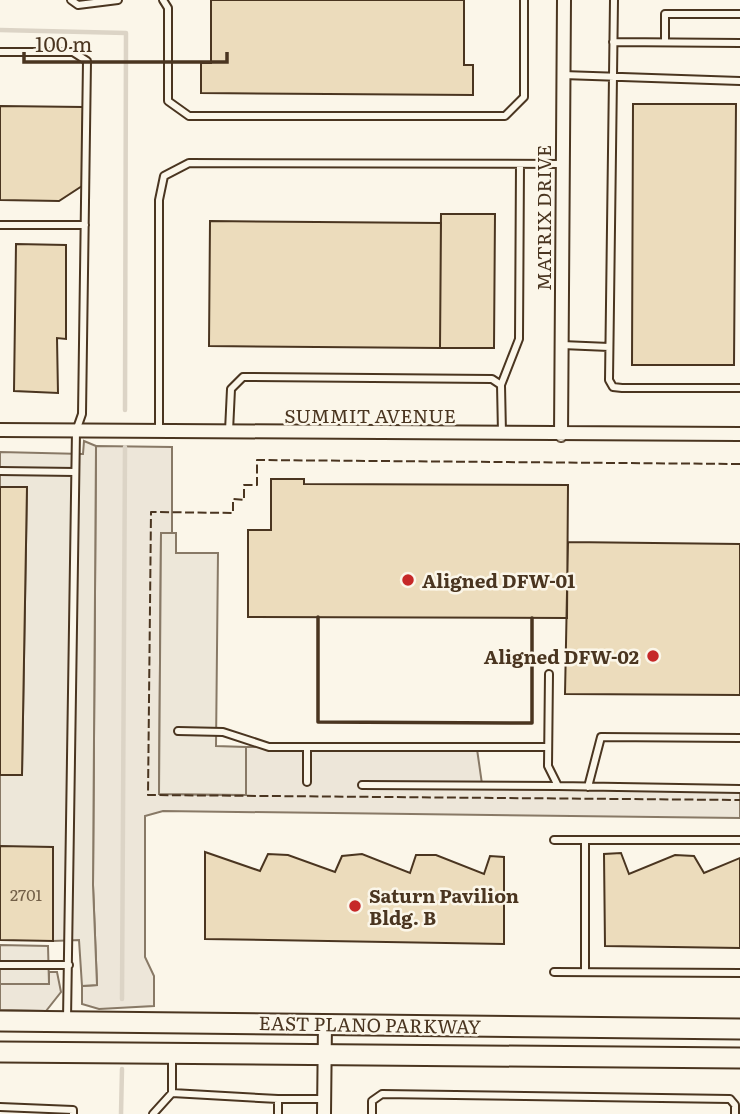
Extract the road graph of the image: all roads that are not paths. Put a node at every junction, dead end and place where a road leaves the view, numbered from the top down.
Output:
1 (71, 0) edge
2 (118, 0) edge
3 (163, 0) edge
4 (524, 0) edge
5 (564, 0) edge
6 (614, 0) edge
7 (740, 14) edge
8 (613, 42) junction
9 (665, 42) junction
10 (740, 43) edge
11 (0, 52) edge
12 (564, 75) junction
13 (613, 77) junction
14 (740, 81) edge
15 (520, 164) junction
16 (563, 164) junction
17 (0, 225) edge
18 (85, 225) junction
19 (562, 345) junction
20 (609, 346) junction
21 (500, 385) junction
22 (740, 388) edge
23 (0, 430) edge
24 (76, 431) junction
25 (159, 432) junction
26 (229, 433) junction
27 (740, 434) edge
28 (502, 435) junction
29 (561, 435) junction
30 (0, 471) edge
31 (75, 472) junction
32 (549, 674) dead end
33 (178, 732) dead end
34 (740, 738) edge
35 (307, 747) junction
36 (547, 747) junction
37 (307, 782) dead end
38 (362, 785) dead end
39 (558, 786) junction
40 (589, 787) junction
41 (740, 789) edge
42 (554, 840) dead end
43 (585, 840) junction
44 (740, 840) edge
45 (0, 965) edge
46 (69, 965) junction
47 (554, 972) dead end
48 (585, 972) junction
49 (740, 973) edge
50 (0, 1021) edge
51 (67, 1021) junction
52 (119, 1021) junction
53 (325, 1023) junction
54 (554, 1026) junction
55 (740, 1029) edge
56 (119, 1051) junction
57 (0, 1052) edge
58 (172, 1052) junction
59 (324, 1054) junction
60 (553, 1055) junction
61 (740, 1058) edge
62 (172, 1093) junction
63 (278, 1099) junction
64 (324, 1099) junction
65 (0, 1107) edge
66 (73, 1114) edge
67 (153, 1114) edge
68 (278, 1114) edge
69 (324, 1114) edge
70 (372, 1114) edge
71 (735, 1114) edge

1 - 2 lane
3 - 4 lane
5 - 12 street, MATRIX DRIVE
6 - 8 lane
7 - 9 lane
8 - 9 lane
8 - 13 lane
9 - 10 lane
11 - 18 lane
12 - 13 lane
12 - 16 street, MATRIX DRIVE
13 - 14 lane
13 - 20 lane
15 - 16 lane
15 - 21 lane
15 - 25 lane
16 - 19 street, MATRIX DRIVE
17 - 18 lane
18 - 24 lane
19 - 20 lane
19 - 29 street, MATRIX DRIVE
20 - 22 lane
21 - 26 lane
21 - 28 lane
23 - 24 street, SUMMIT AVENUE
24 - 25 street, SUMMIT AVENUE
24 - 31 lane
25 - 26 street, SUMMIT AVENUE
26 - 28 street, SUMMIT AVENUE
27 - 29 street, SUMMIT AVENUE
28 - 29 street, SUMMIT AVENUE
30 - 31 lane
31 - 46 lane
32 - 36 lane
33 - 35 lane
34 - 40 lane
35 - 36 lane
35 - 37 lane
36 - 39 lane
38 - 39 lane
39 - 40 lane
40 - 41 lane
42 - 43 lane
43 - 44 lane
43 - 48 lane
45 - 46 lane
46 - 51 lane
47 - 48 lane
48 - 49 lane
50 - 51 main road, EAST PLANO PARKWAY
51 - 52 main road, EAST PLANO PARKWAY
52 - 53 main road, EAST PLANO PARKWAY
52 - 56 main road
53 - 54 main road, EAST PLANO PARKWAY
53 - 59 street
54 - 55 main road, EAST PLANO PARKWAY
54 - 60 main road
56 - 57 main road, EAST PLANO PARKWAY
56 - 58 main road, EAST PLANO PARKWAY
58 - 59 main road, EAST PLANO PARKWAY
58 - 62 lane
59 - 60 main road, EAST PLANO PARKWAY
59 - 64 street
60 - 61 main road, EAST PLANO PARKWAY
62 - 63 lane
62 - 67 lane
63 - 64 lane
63 - 68 lane
64 - 69 street
65 - 66 lane
70 - 71 lane

